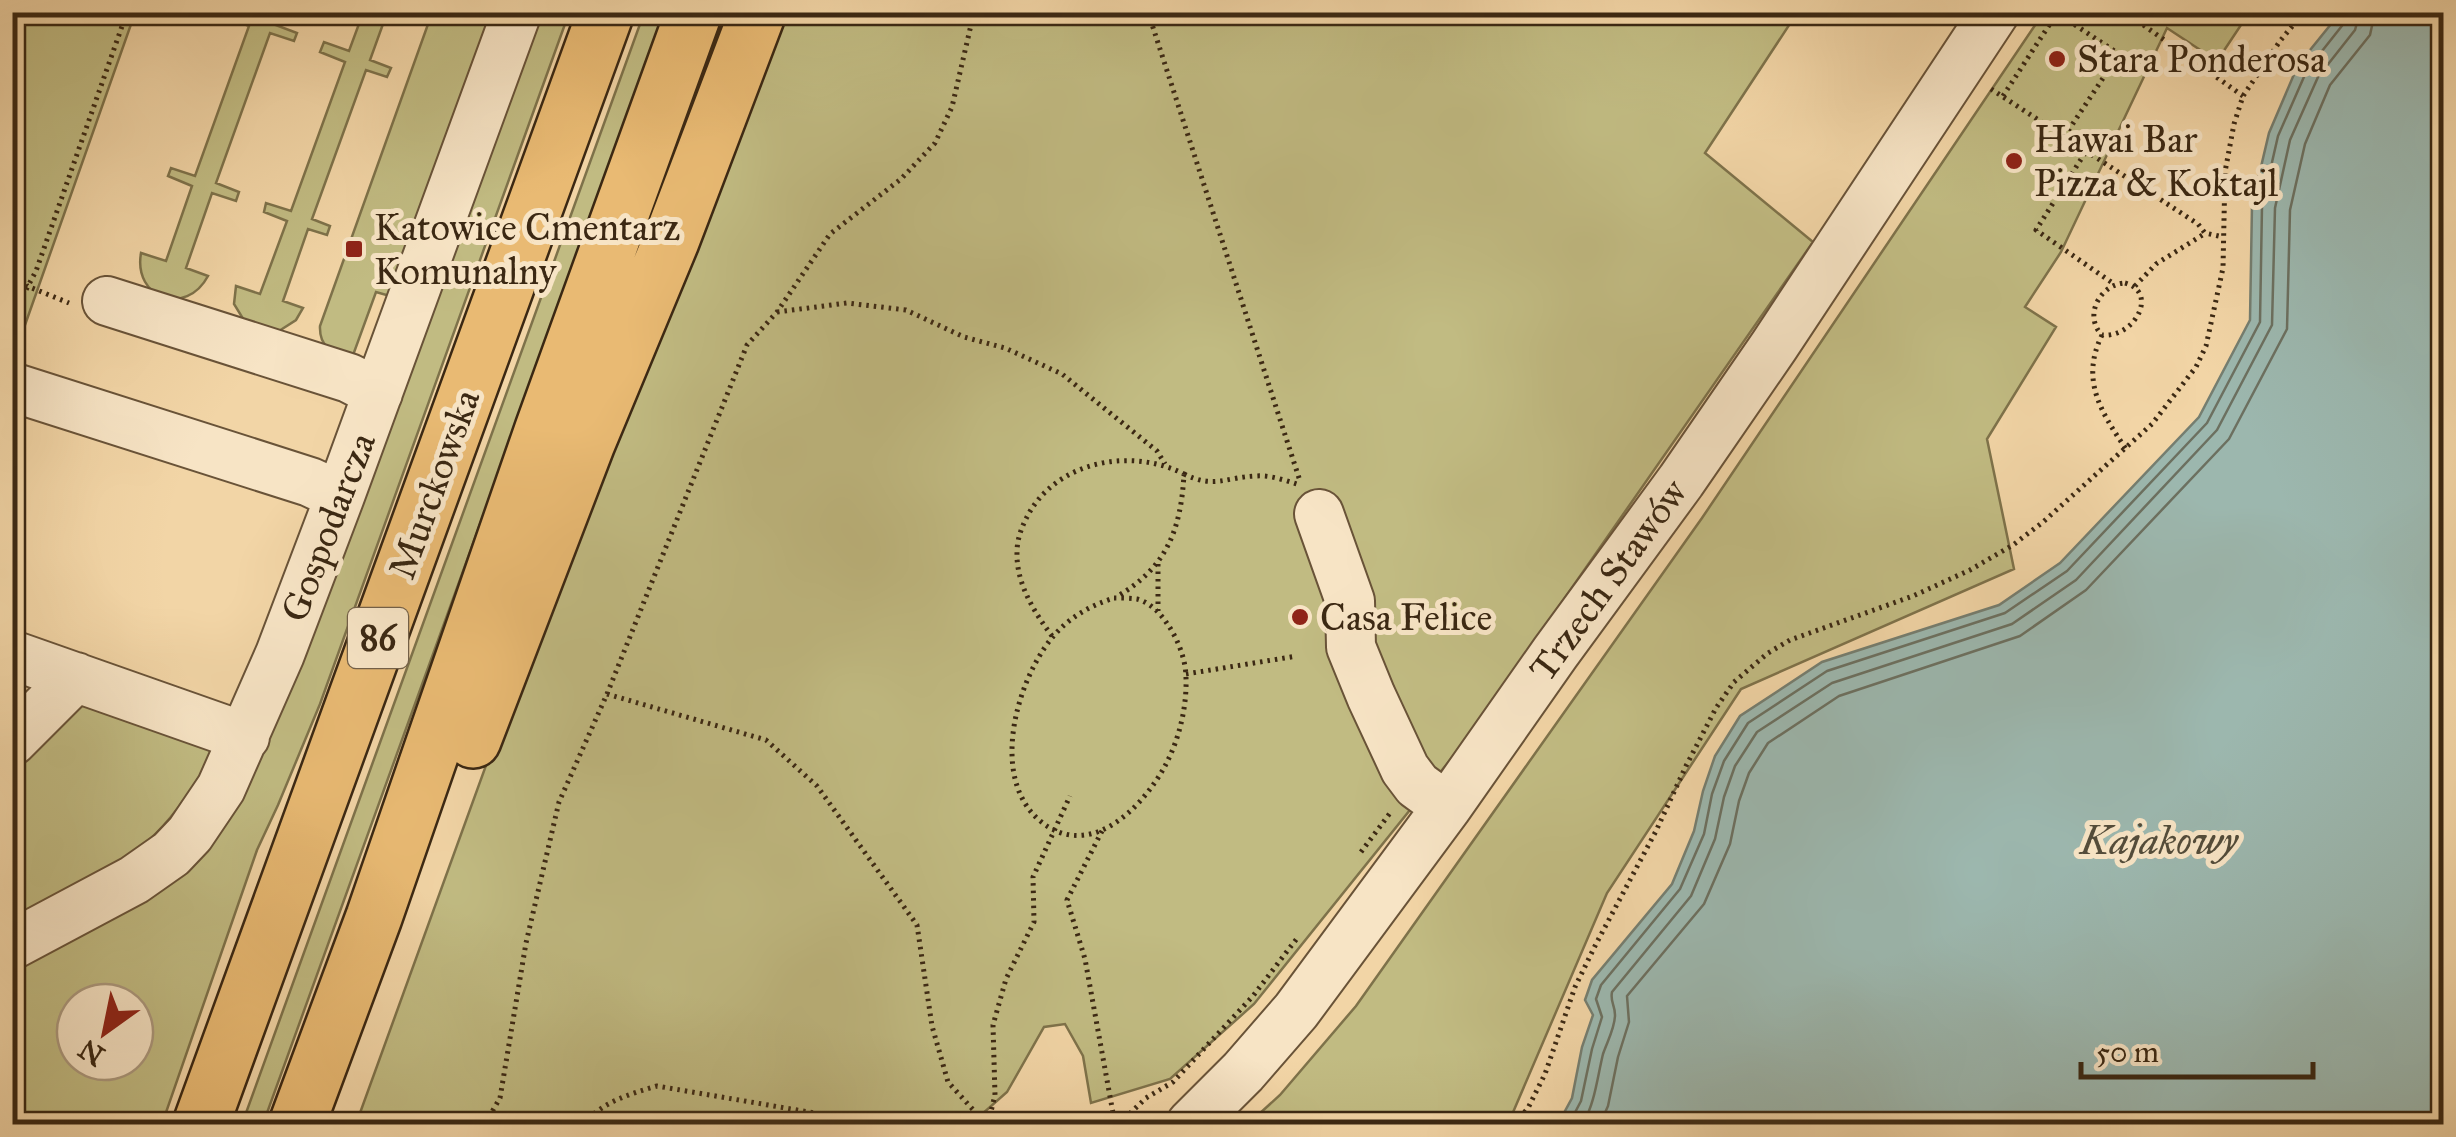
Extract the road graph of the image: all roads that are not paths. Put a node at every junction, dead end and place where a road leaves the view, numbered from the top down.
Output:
1 (517, 12) edge
2 (606, 12) edge
3 (694, 12) edge
4 (758, 12) edge
5 (1995, 12) edge
6 (107, 301) road end
7 (12, 386) edge
8 (378, 392) junction
9 (340, 496) junction
10 (1320, 514) dead end
11 (12, 655) edge
12 (76, 677) junction
13 (245, 737) junction
14 (12, 741) edge
15 (1432, 796) junction
16 (374, 916) junction
17 (12, 945) edge
18 (203, 1117) edge
19 (296, 1124) edge
20 (1190, 1124) edge

1 - 8 street, Gospodarcza
2 - 18 highway, Murckowska / 86
3 - 16 highway, 86
4 - 16 highway
5 - 15 street, Trzech Stawów
6 - 8 street
7 - 9 street
8 - 9 street, Gospodarcza
9 - 13 street, Gospodarcza
10 - 15 street
11 - 12 street
12 - 13 street
12 - 14 street
13 - 17 street, Gospodarcza
15 - 20 street, Trzech Stawów
16 - 19 highway, 86

